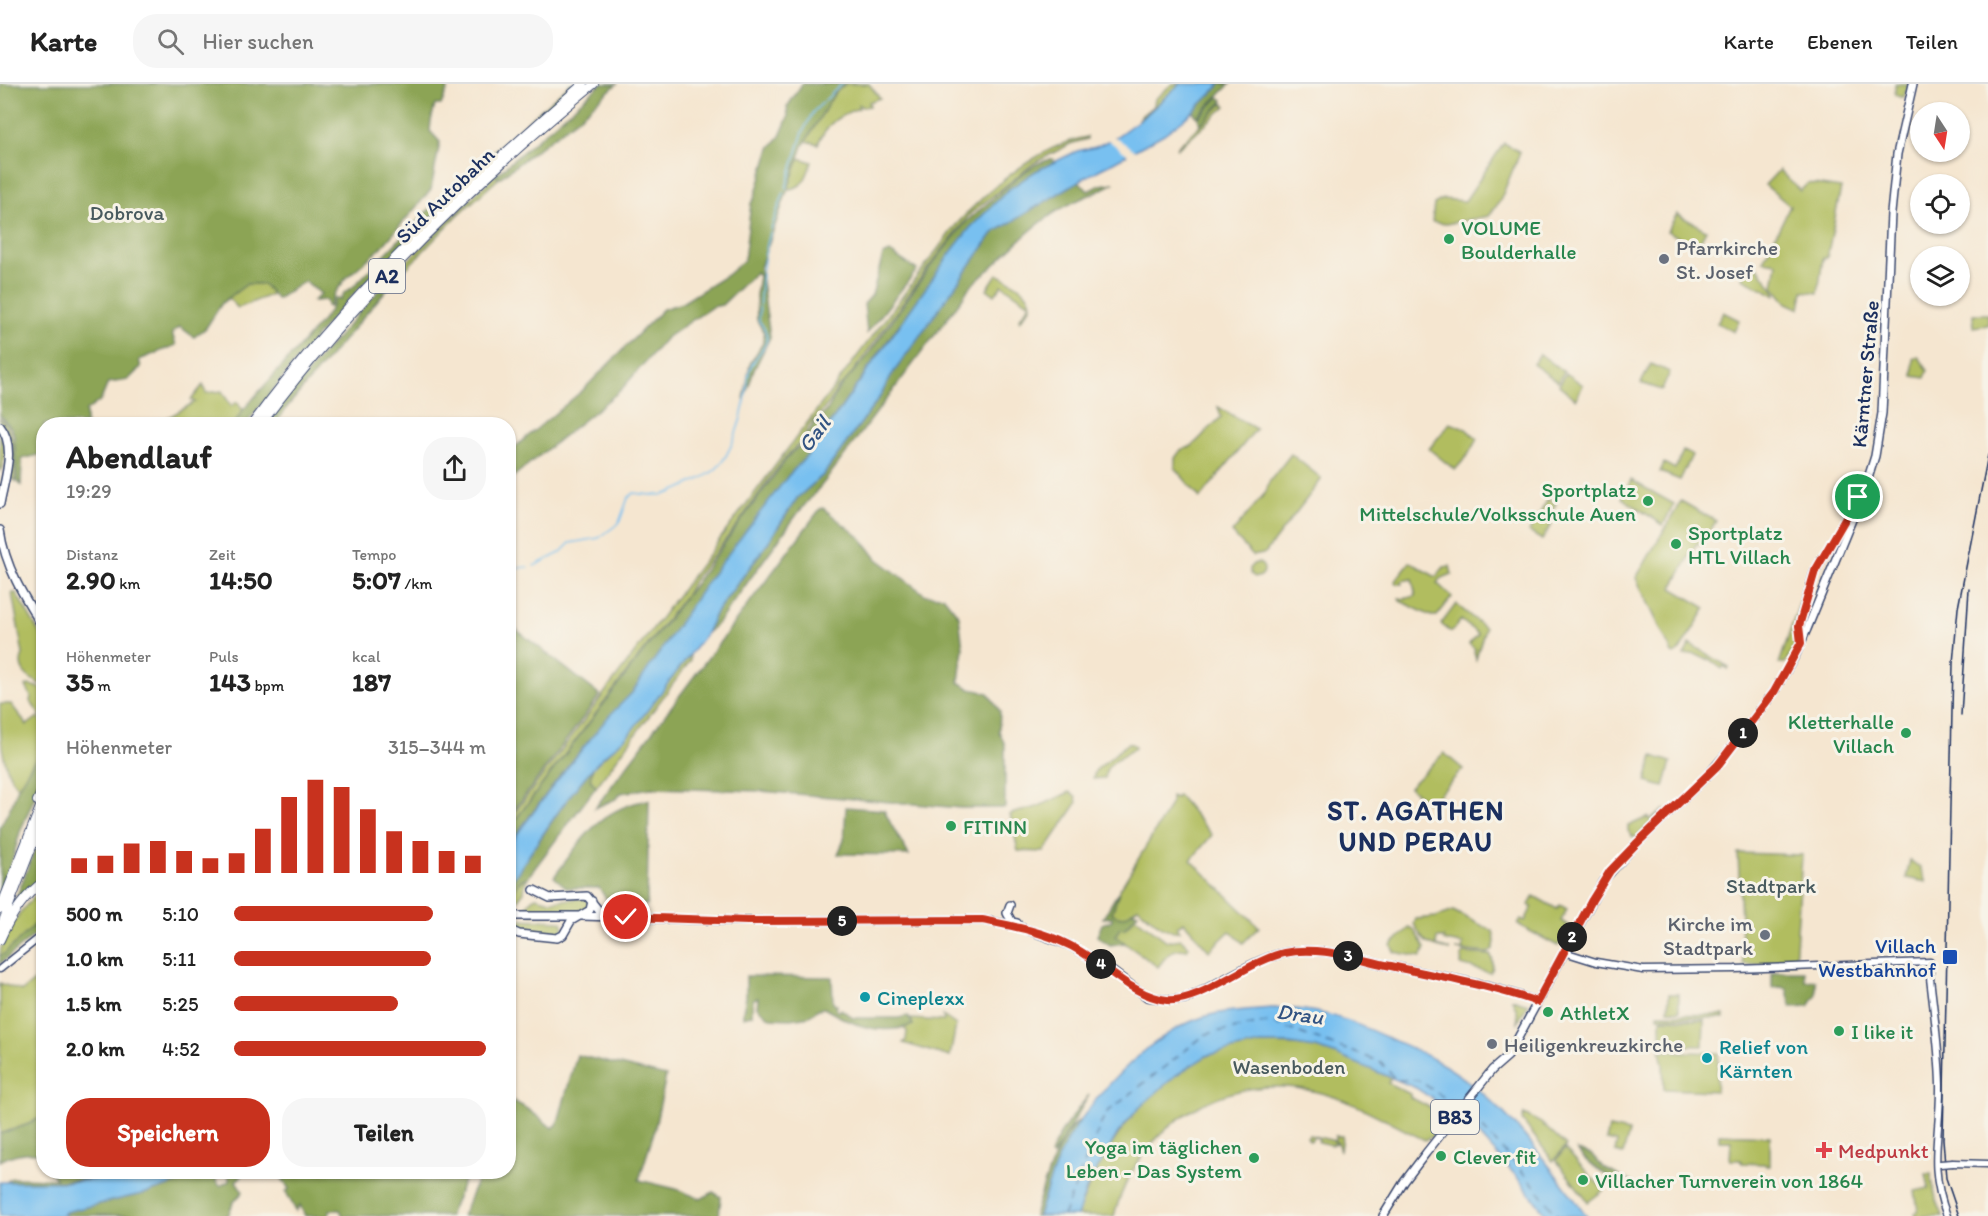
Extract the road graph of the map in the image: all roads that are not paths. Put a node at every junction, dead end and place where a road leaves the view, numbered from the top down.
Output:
1 (583, 84) edge
2 (594, 84) edge
3 (1913, 84) edge
4 (258, 417) edge
5 (267, 417) edge
6 (0, 426) edge
7 (1865, 488) junction
8 (0, 504) edge
9 (0, 530) edge
10 (36, 612) edge
11 (1801, 643) junction
12 (36, 805) edge
13 (36, 816) edge
14 (36, 837) edge
15 (25, 841) junction
16 (36, 888) edge
17 (534, 890) dead end
18 (592, 901) junction
19 (1010, 905) dead end
20 (0, 909) edge
21 (516, 916) edge
22 (541, 916) junction
23 (582, 916) junction
24 (626, 917) junction
25 (0, 929) edge
26 (567, 929) junction
27 (1032, 931) junction
28 (516, 933) edge
29 (0, 940) edge
30 (36, 940) edge
31 (1564, 952) junction
32 (0, 969) edge
33 (1537, 1002) junction
34 (1938, 1163) junction
35 (1988, 1164) edge
36 (1383, 1216) edge
37 (1947, 1216) edge

1 - 4 highway, Süd Autobahn / A2
2 - 5 highway, Süd Autobahn / A2
3 - 7 main road, Kärntner Straße / B83
6 - 8 main road
7 - 11 main road, Kärntner Straße / B83
7 - 11 main road
9 - 10 main road
11 - 31 main road, Kärntner Straße / B83
12 - 15 highway
13 - 15 highway
14 - 25 highway
15 - 20 highway
16 - 29 highway
17 - 18 main road
18 - 23 main road
18 - 24 main road
19 - 27 main road
21 - 22 main road
22 - 23 main road
22 - 26 main road
23 - 24 main road
23 - 26 main road
24 - 27 main road
26 - 28 main road
27 - 33 main road
30 - 32 main road
31 - 33 main road, B83
31 - 34 main road
33 - 36 main road, B83
34 - 35 main road, bridge
34 - 37 main road

